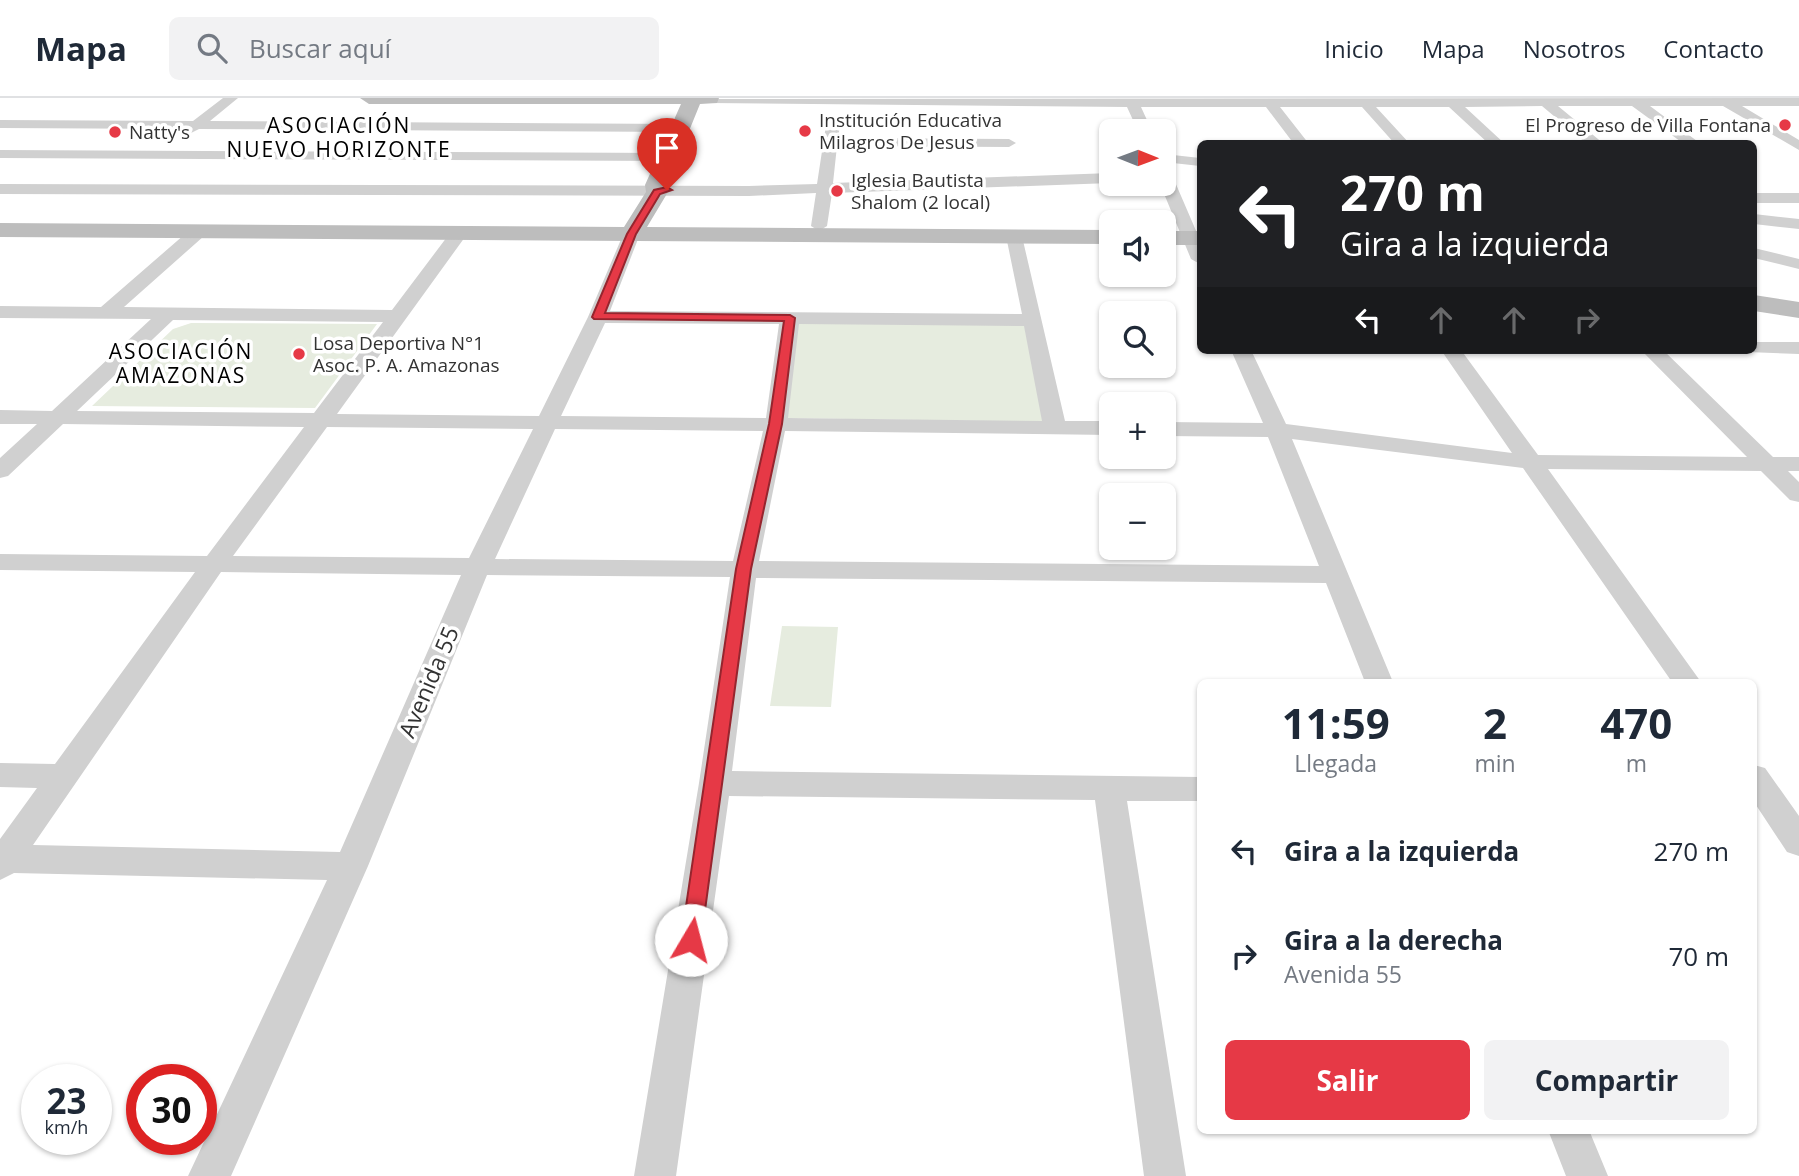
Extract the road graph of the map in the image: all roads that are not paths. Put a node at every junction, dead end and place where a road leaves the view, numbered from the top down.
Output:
1 (231, 98) edge
2 (369, 98) edge
3 (464, 98) edge
4 (702, 99) edge
5 (837, 99) edge
6 (1002, 99) edge
7 (1130, 100) edge
8 (1268, 100) edge
9 (1362, 100) edge
10 (1450, 100) edge
11 (1543, 100) edge
12 (1633, 100) edge
13 (1726, 102) junction
14 (1799, 102) edge
15 (1139, 119) edge
16 (0, 124) edge
17 (196, 125) junction
18 (439, 126) junction
19 (680, 128) junction
20 (1298, 140) edge
21 (1399, 140) edge
22 (1494, 140) edge
23 (1592, 140) edge
24 (1688, 140) edge
25 (831, 142) junction
26 (1799, 146) edge
27 (1011, 151) junction
28 (0, 154) edge
29 (155, 155) junction
30 (412, 156) junction
31 (667, 157) junction
32 (1176, 159) edge
33 (1197, 162) edge
34 (1099, 175) edge
35 (1757, 187) edge
36 (0, 189) edge
37 (107, 190) junction
38 (824, 190) junction
39 (382, 191) junction
40 (657, 192) junction
41 (1174, 196) edge
42 (1757, 198) edge
43 (1772, 198) junction
44 (1799, 198) edge
45 (1757, 208) edge
46 (1799, 213) edge
47 (1757, 219) edge
48 (1799, 224) edge
49 (819, 226) dead end
50 (0, 230) edge
51 (198, 232) junction
52 (458, 233) junction
53 (631, 234) junction
54 (1015, 236) junction
55 (1099, 237) edge
56 (1176, 241) edge
57 (1197, 245) edge
58 (1757, 254) edge
59 (1799, 264) edge
60 (1757, 303) edge
61 (1799, 310) edge
62 (0, 312) edge
63 (106, 313) junction
64 (168, 314) junction
65 (398, 316) junction
66 (598, 317) junction
67 (790, 318) junction
68 (1033, 320) junction
69 (1757, 348) edge
70 (1799, 348) edge
71 (1243, 354) edge
72 (1454, 354) edge
73 (1655, 354) edge
74 (0, 417) edge
75 (57, 418) junction
76 (323, 419) junction
77 (547, 421) junction
78 (776, 424) junction
79 (1055, 428) junction
80 (1099, 428) edge
81 (1176, 429) edge
82 (1277, 430) junction
83 (1531, 462) junction
84 (1768, 464) junction
85 (1799, 464) edge
86 (0, 471) edge
87 (1799, 495) edge
88 (0, 562) edge
89 (214, 564) junction
90 (478, 566) junction
91 (744, 569) junction
92 (1336, 575) junction
93 (1378, 679) edge
94 (1685, 679) edge
95 (0, 775) edge
96 (64, 777) junction
97 (1757, 781) edge
98 (715, 783) junction
99 (1109, 787) junction
100 (1197, 789) edge
101 (1799, 842) edge
102 (3, 862) edge
103 (351, 866) junction
104 (1570, 1134) edge
105 (209, 1176) edge
106 (655, 1176) edge
107 (1165, 1176) edge
108 (1587, 1176) edge

1 - 17 street
2 - 3 street
3 - 4 street
3 - 18 street
4 - 5 street
4 - 19 street, Avenida 55
4 - 40 street, Avenida 55
5 - 6 street
5 - 25 street
6 - 7 street
6 - 27 street
7 - 8 street
7 - 15 street
8 - 9 street
8 - 20 street
9 - 10 street
9 - 21 street
10 - 11 street
10 - 22 street
11 - 12 street
11 - 23 street
12 - 13 street
12 - 24 street
13 - 14 street
13 - 26 street
16 - 17 street
17 - 18 street
17 - 29 street
18 - 19 street
18 - 30 street
19 - 31 street, Avenida 55
25 - 27 street
25 - 38 street
27 - 34 street
27 - 38 street
28 - 29 street
29 - 30 street
29 - 37 street
30 - 31 street
30 - 39 street
31 - 40 street, Avenida 55
32 - 33 street
35 - 43 street
36 - 37 street
37 - 39 street
38 - 40 street
38 - 49 street
39 - 40 street
40 - 53 street, Avenida 55
41 - 57 street
42 - 43 street
43 - 44 street
45 - 46 street
47 - 48 street
50 - 51 street
51 - 52 street
51 - 63 street
52 - 53 street
52 - 65 street
53 - 54 street
53 - 66 street, Avenida 55
54 - 55 street
54 - 68 street
56 - 57 street
58 - 59 street
60 - 61 street
62 - 63 street
63 - 64 street
64 - 65 street
64 - 75 street
65 - 76 street
66 - 67 street
66 - 77 street, Avenida 55
67 - 68 street
67 - 78 street
68 - 79 street
69 - 70 street
71 - 82 street
72 - 83 street
73 - 84 street
74 - 75 street
75 - 76 street
75 - 86 street
76 - 77 street
76 - 89 street
77 - 78 street
77 - 90 street, Avenida 55
78 - 79 street
78 - 91 street
79 - 80 street
81 - 82 street
82 - 83 street
82 - 92 street
83 - 84 street
83 - 94 street
84 - 85 street
84 - 87 street
88 - 89 street
89 - 90 street
89 - 96 street
90 - 91 street
90 - 103 street, Avenida 55
91 - 92 street
91 - 98 street
92 - 93 street
95 - 96 street
96 - 102 street
97 - 101 street
98 - 99 street
98 - 106 street
99 - 100 street
99 - 107 street
102 - 103 street
103 - 105 street, Avenida 55
104 - 108 street

